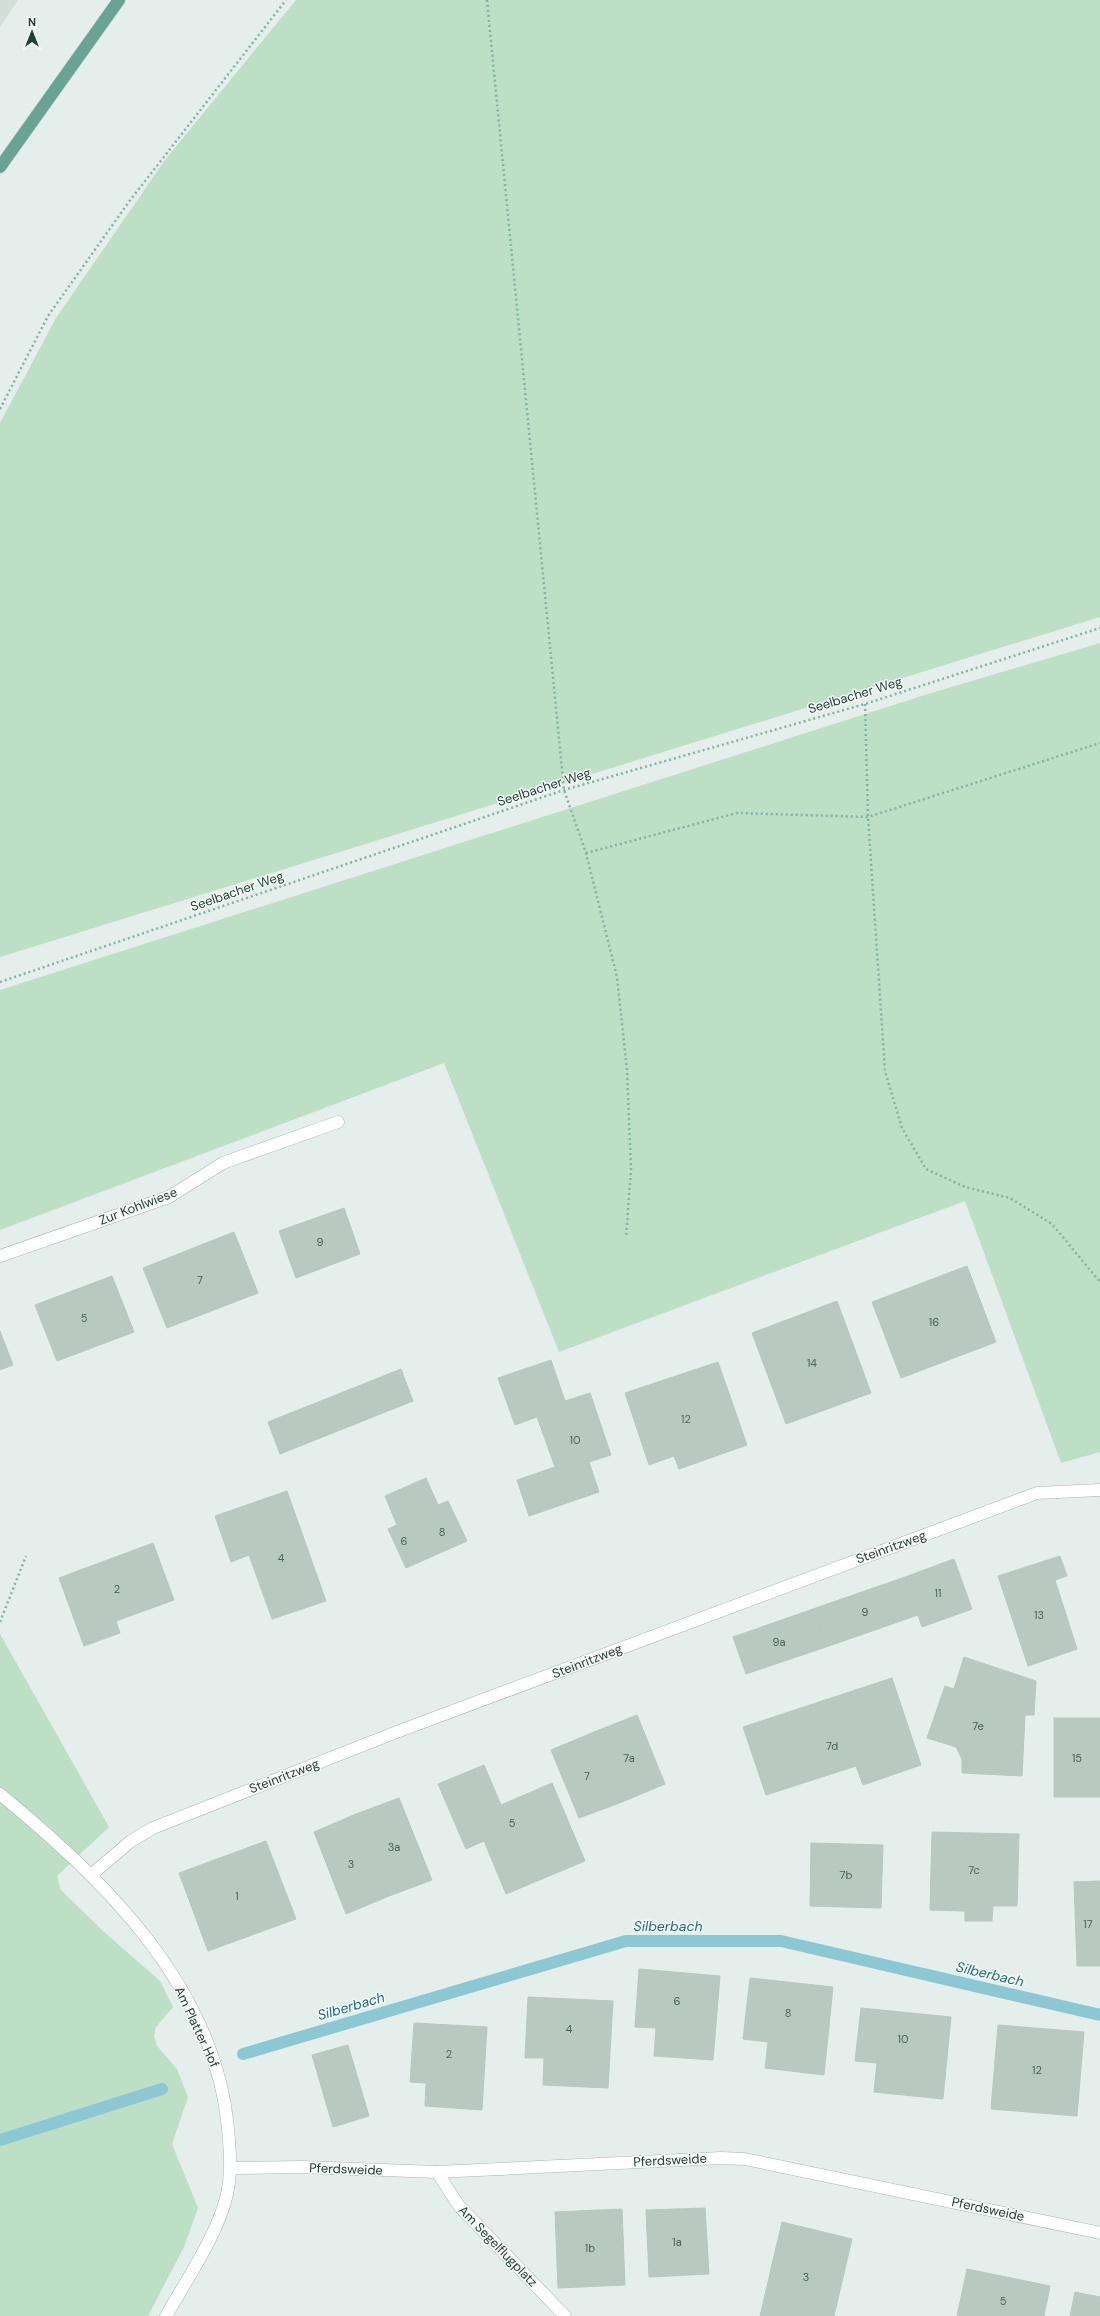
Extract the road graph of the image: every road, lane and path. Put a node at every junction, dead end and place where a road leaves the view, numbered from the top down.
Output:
1 (119, 0) edge
2 (286, 0) edge
3 (487, 0) edge
4 (0, 167) edge
5 (0, 409) edge
6 (1100, 628) edge
7 (865, 704) junction
8 (1100, 743) edge
9 (564, 790) junction
10 (868, 817) junction
11 (586, 853) junction
12 (0, 982) edge
13 (338, 1122) dead end
14 (626, 1237) dead end
15 (0, 1256) edge
16 (1100, 1282) edge
17 (1100, 1490) edge
18 (26, 1556) dead end
19 (0, 1622) edge
20 (0, 1794) edge
21 (91, 1875) junction
22 (232, 2168) junction
23 (437, 2172) junction
24 (1100, 2233) edge
25 (166, 2316) edge
26 (565, 2316) edge

1 - 4 main road
2 - 5 path
3 - 9 path
6 - 7 path, Seelbacher Weg
7 - 9 path, Seelbacher Weg
7 - 10 path
8 - 10 path
9 - 11 path
9 - 12 path, Seelbacher Weg
10 - 11 path
10 - 16 path
11 - 14 path
13 - 15 street, Zur Kohlwiese
17 - 21 street, Steinritzweg
18 - 19 path
20 - 21 street, Am Platter Hof
21 - 22 street, Am Platter Hof
22 - 23 street, Pferdsweide
22 - 25 street, Am Platter Hof
23 - 24 street, Pferdsweide
23 - 26 street, Am Segelflugplatz

